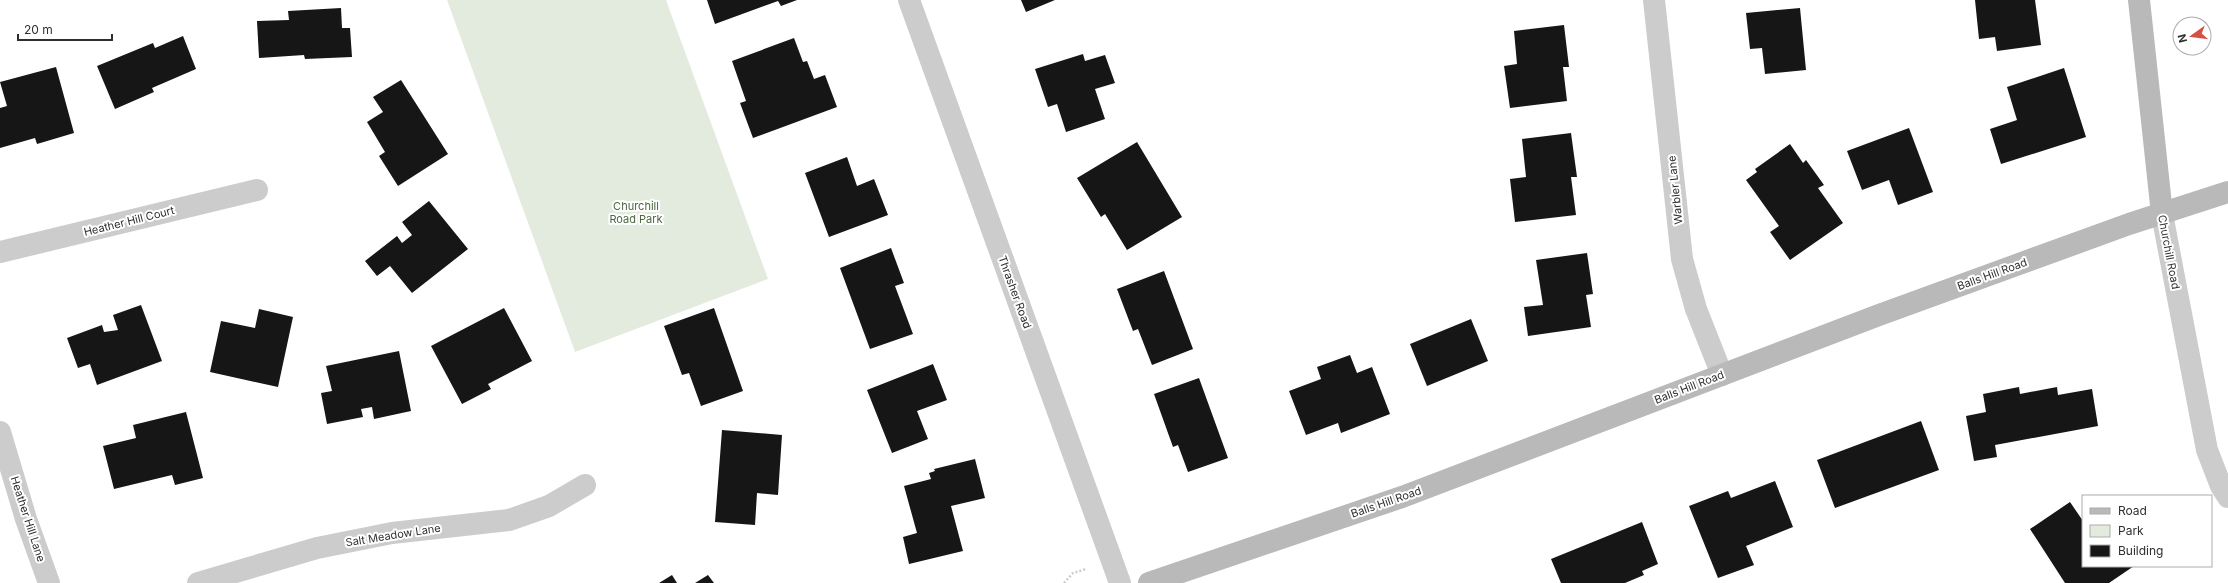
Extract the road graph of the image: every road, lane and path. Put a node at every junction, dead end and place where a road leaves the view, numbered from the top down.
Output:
1 (909, 0) edge
2 (1654, 0) edge
3 (2139, 0) edge
4 (257, 190) dead end
5 (2228, 192) edge
6 (2162, 214) junction
7 (0, 252) edge
8 (1722, 374) junction
9 (0, 432) edge
10 (585, 485) dead end
11 (2228, 497) edge
12 (49, 583) edge
13 (198, 583) edge
14 (1120, 583) edge
15 (1150, 583) edge

1 - 14 street, Thrasher Road
2 - 8 street, Warbler Lane
3 - 6 street, Churchill Road
4 - 7 street, Heather Hill Court
5 - 6 street, Balls Hill Road
6 - 8 street, Balls Hill Road
6 - 11 street, Churchill Road
8 - 15 street, Balls Hill Road
9 - 12 street, Heather Hill Lane
10 - 13 street, Salt Meadow Lane

